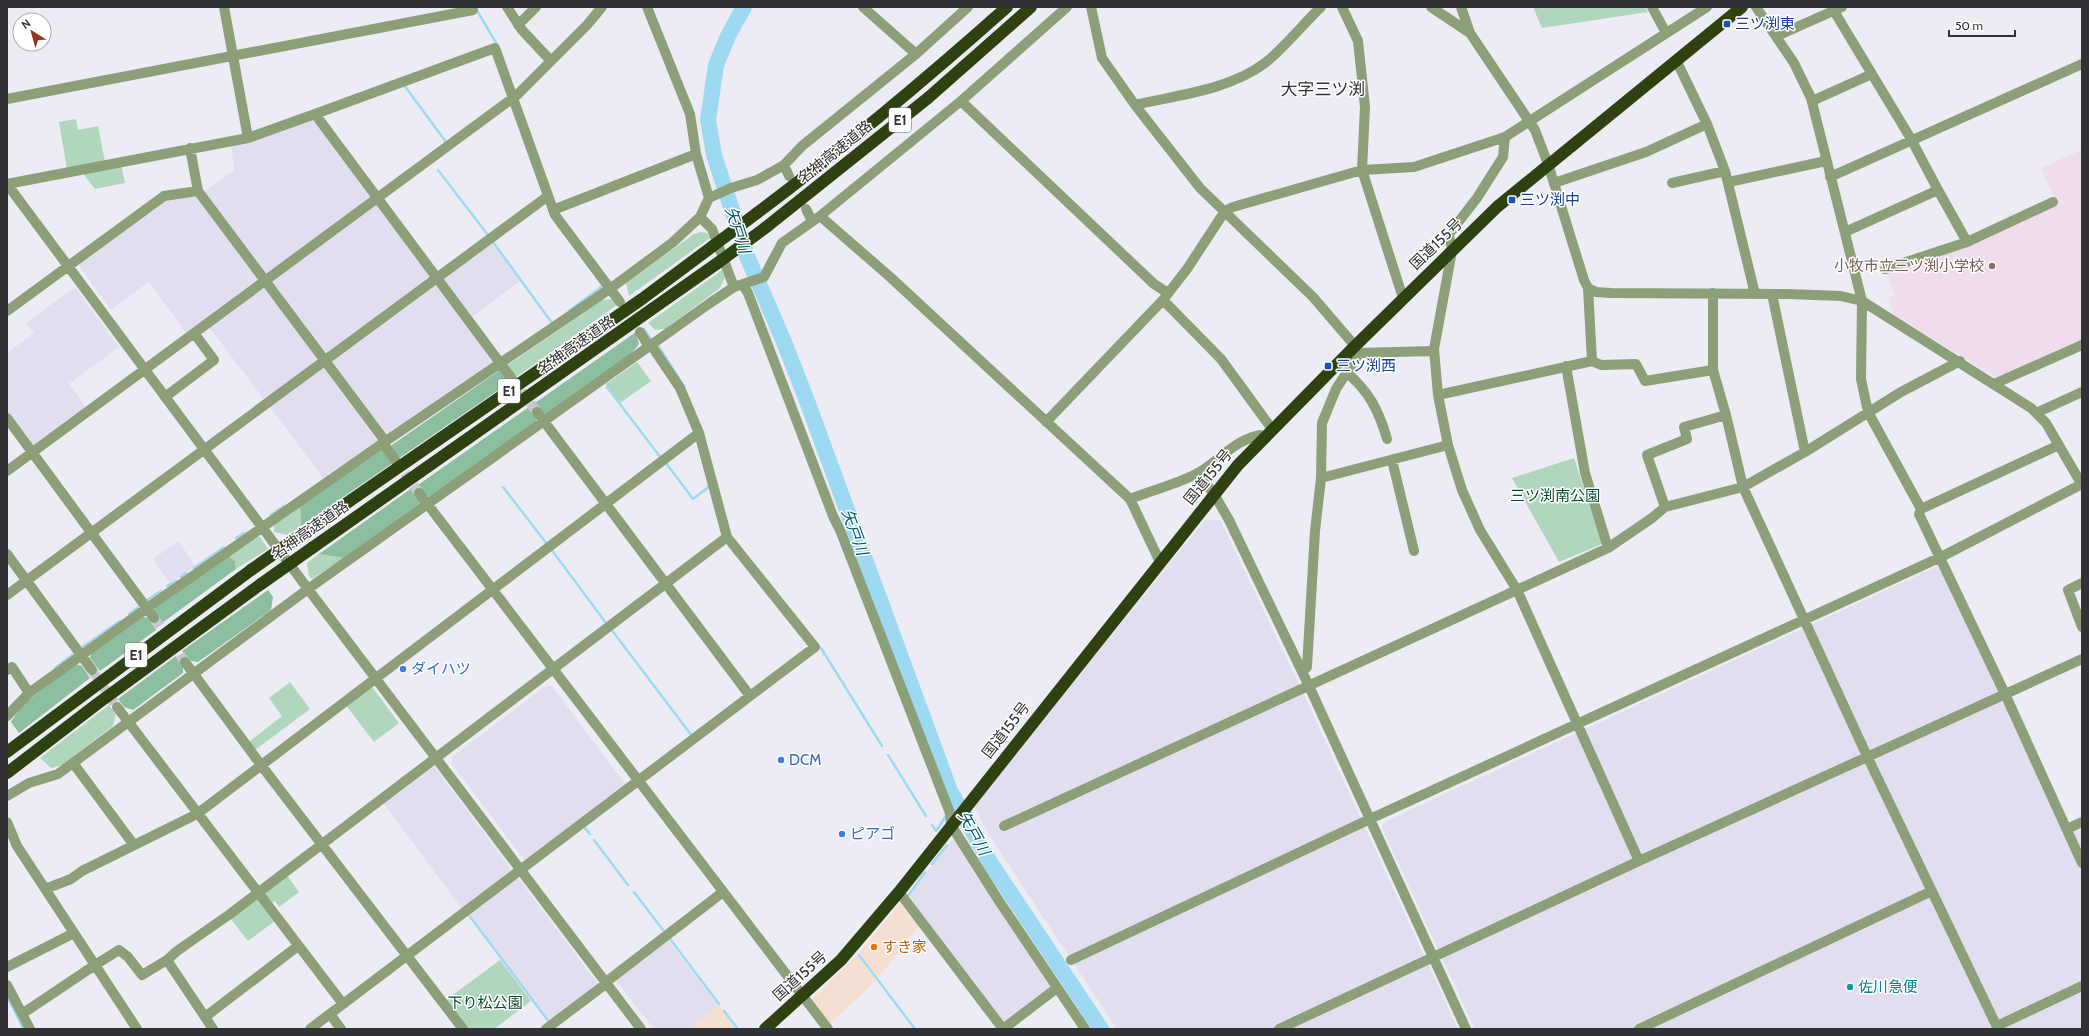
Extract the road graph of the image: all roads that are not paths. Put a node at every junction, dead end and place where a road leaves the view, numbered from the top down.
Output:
1 (224, 7) edge
2 (507, 7) edge
3 (536, 7) edge
4 (602, 7) edge
5 (648, 7) edge
6 (863, 7) edge
7 (968, 7) edge
8 (1007, 7) edge
9 (1031, 7) edge
10 (1067, 7) edge
11 (1091, 7) edge
12 (1320, 7) edge
13 (1342, 7) edge
14 (1431, 7) edge
15 (1461, 7) edge
16 (1652, 7) edge
17 (1707, 7) edge
18 (1742, 7) edge
19 (1756, 7) edge
20 (1838, 9) edge
21 (473, 10) dead end
22 (518, 25) junction
23 (1666, 32) junction
24 (1470, 33) junction
25 (1777, 36) junction
26 (916, 54) junction
27 (233, 56) junction
28 (1676, 60) junction
29 (551, 62) junction
30 (2082, 64) edge
31 (1872, 74) junction
32 (513, 98) junction
33 (7, 99) edge
34 (961, 101) junction
35 (1812, 102) junction
36 (1135, 105) junction
37 (315, 114) junction
38 (1531, 122) junction
39 (1707, 124) junction
40 (1505, 137) junction
41 (248, 138) junction
42 (1911, 139) junction
43 (190, 148) junction
44 (696, 154) junction
45 (1826, 161) junction
46 (1548, 164) junction
47 (784, 165) junction
48 (1362, 170) junction
49 (1725, 171) junction
50 (789, 176) dead end
51 (1830, 177) junction
52 (1729, 182) junction
53 (1554, 183) junction
54 (1672, 183) dead end
55 (7, 184) edge
56 (1938, 190) junction
57 (198, 191) junction
58 (548, 196) junction
59 (378, 197) junction
60 (711, 198) junction
61 (2053, 202) dead end
62 (806, 209) dead end
63 (553, 210) junction
64 (1225, 211) junction
65 (700, 218) junction
66 (816, 218) junction
67 (1845, 232) junction
68 (1967, 242) junction
69 (1452, 250) junction
70 (68, 266) junction
71 (1885, 269) dead end
72 (436, 278) junction
73 (265, 280) junction
74 (740, 285) junction
75 (611, 288) junction
76 (1588, 288) junction
77 (1713, 293) junction
78 (1755, 294) junction
79 (1772, 294) junction
80 (1165, 296) junction
81 (1403, 298) junction
82 (1862, 301) junction
83 (620, 302) dead end
84 (7, 311) edge
85 (640, 332) dead end
86 (194, 333) junction
87 (2082, 345) edge
88 (650, 346) junction
89 (1356, 350) junction
90 (1434, 351) junction
91 (324, 360) junction
92 (1592, 361) junction
93 (1960, 361) junction
94 (501, 363) junction
95 (1566, 366) junction
96 (145, 370) junction
97 (1713, 370) junction
98 (1346, 372) junction
99 (512, 379) tunnel mouth
100 (1994, 384) junction
101 (2082, 392) edge
102 (1438, 395) junction
103 (165, 397) junction
104 (537, 412) tunnel mouth
105 (1868, 412) junction
106 (2036, 413) junction
107 (1726, 415) junction
108 (7, 418) edge
109 (543, 421) junction
110 (1046, 422) junction
111 (1272, 428) junction
112 (698, 433) junction
113 (1264, 438) junction
114 (1387, 439) dead end
115 (384, 442) junction
116 (1448, 445) junction
117 (2059, 445) junction
118 (204, 449) junction
119 (32, 452) junction
120 (1805, 452) junction
121 (395, 460) tunnel mouth
122 (1392, 460) junction
123 (7, 471) edge
124 (1198, 473) junction
125 (1321, 478) junction
126 (2082, 484) edge
127 (1743, 487) junction
128 (419, 493) tunnel mouth
129 (1214, 494) junction
130 (1130, 499) junction
131 (605, 503) junction
132 (427, 504) junction
133 (1665, 507) junction
134 (1921, 509) junction
135 (262, 528) junction
136 (91, 533) junction
137 (727, 537) junction
138 (1608, 548) junction
139 (1414, 551) dead end
140 (7, 554) edge
141 (1941, 557) junction
142 (1160, 562) junction
143 (26, 580) junction
144 (665, 583) junction
145 (2082, 583) edge
146 (308, 589) junction
147 (492, 589) junction
148 (1517, 590) junction
149 (7, 595) edge
150 (147, 608) junction
151 (154, 618) tunnel mouth
152 (1806, 619) junction
153 (2082, 627) edge
154 (82, 655) junction
155 (2082, 659) edge
156 (185, 662) tunnel mouth
157 (552, 669) junction
158 (7, 670) edge
159 (92, 670) tunnel mouth
160 (1302, 672) junction
161 (193, 673) junction
162 (375, 677) junction
163 (1309, 686) junction
164 (29, 693) junction
165 (2005, 694) junction
166 (750, 696) junction
167 (117, 707) tunnel mouth
168 (7, 716) edge
169 (128, 722) junction
170 (1578, 723) junction
171 (7, 752) edge
172 (1867, 756) junction
173 (436, 757) junction
174 (73, 763) junction
175 (261, 764) junction
176 (7, 773) edge
177 (637, 781) junction
178 (7, 796) edge
179 (197, 814) junction
180 (1370, 819) junction
181 (7, 822) edge
182 (2082, 822) edge
183 (953, 823) junction
184 (1004, 826) dead end
185 (2067, 829) junction
186 (321, 844) junction
187 (134, 845) junction
188 (1639, 861) junction
189 (2082, 863) edge
190 (521, 869) junction
191 (45, 889) junction
192 (1932, 891) junction
193 (723, 892) junction
194 (899, 892) junction
195 (258, 893) junction
196 (74, 933) junction
197 (298, 946) junction
198 (407, 956) junction
199 (1433, 957) junction
200 (167, 960) junction
201 (1071, 960) dead end
202 (95, 965) junction
203 (7, 968) edge
204 (607, 982) junction
205 (7, 985) edge
206 (2082, 986) edge
207 (1057, 988) junction
208 (803, 996) junction
209 (343, 1004) junction
210 (22, 1014) junction
211 (330, 1014) junction
212 (205, 1017) junction
213 (1998, 1027) edge
214 (30, 1029) edge
215 (137, 1029) edge
216 (213, 1029) edge
217 (310, 1029) edge
218 (341, 1029) edge
219 (463, 1029) edge
220 (546, 1029) edge
221 (641, 1029) edge
222 (765, 1029) edge
223 (828, 1029) edge
224 (1085, 1029) edge
225 (1279, 1029) edge
226 (1466, 1029) edge
227 (1639, 1029) edge

1 - 27 street
2 - 22 street
3 - 22 street
4 - 29 street
5 - 44 street
6 - 26 street
7 - 26 street
8 - 171 highway, 名神高速道路 / E1, bridge
9 - 176 highway, 名神高速道路 / E1, bridge
10 - 34 street
11 - 36 street
12 - 36 street
13 - 48 street
14 - 24 street
15 - 24 street
16 - 23 street
17 - 23 street
18 - 28 highway, 国道155号
19 - 25 street
20 - 25 street
20 - 31 street
21 - 27 street
22 - 29 street
23 - 38 street
24 - 38 street
25 - 35 street
26 - 47 street
27 - 33 street
27 - 41 street
28 - 39 street
28 - 46 highway, 国道155号
29 - 32 street
30 - 42 street
31 - 35 street
31 - 42 street
32 - 37 street
32 - 58 street
32 - 59 street
34 - 66 street
34 - 80 street
35 - 45 street
36 - 64 street
37 - 41 street
37 - 59 street
38 - 40 street
38 - 46 street
39 - 49 street
39 - 53 street
40 - 48 street
40 - 69 street
41 - 43 street
42 - 51 street
42 - 56 street
43 - 55 street
43 - 57 street
44 - 60 street
44 - 63 street
45 - 51 street
45 - 52 street
46 - 53 street
46 - 69 highway, 国道155号
47 - 50 street
47 - 60 street
48 - 64 street
48 - 81 street
49 - 52 street
49 - 54 street
51 - 67 street
52 - 78 street
53 - 76 street
55 - 70 street
56 - 67 street
56 - 68 street
57 - 70 street
57 - 73 street
58 - 63 street
58 - 72 street
59 - 72 street
59 - 73 street
60 - 65 street
61 - 68 street
62 - 66 street
63 - 75 street
64 - 80 street
64 - 89 street
65 - 74 street
65 - 75 street
66 - 74 street
66 - 110 street
67 - 82 street
68 - 71 street
69 - 81 highway, 国道155号
69 - 90 street
70 - 84 street
70 - 96 street
72 - 91 street
72 - 94 street
73 - 86 street
73 - 91 street
74 - 88 street
74 - 183 street
75 - 83 street
75 - 94 street
76 - 77 street
76 - 92 street
77 - 78 street
77 - 97 street
78 - 79 street
79 - 82 street
79 - 120 street
80 - 110 street
80 - 111 street
81 - 89 highway, 国道155号
82 - 93 street
82 - 105 street
85 - 88 street
86 - 96 street
86 - 103 street
87 - 100 street
88 - 109 street
88 - 112 street
89 - 90 street
89 - 98 street
89 - 111 highway, 国道155号
90 - 102 street
91 - 115 street
91 - 118 street
92 - 95 street
92 - 97 street
93 - 100 street
93 - 105 street
94 - 99 street
94 - 115 street
95 - 102 street
95 - 138 street
96 - 103 street
96 - 119 street
97 - 107 street
98 - 114 street
98 - 125 street
100 - 106 street
101 - 106 street
102 - 116 street
103 - 118 street
104 - 109 street
105 - 120 street
105 - 134 street
106 - 117 street
107 - 127 street
107 - 133 street
108 - 119 street
109 - 131 street
109 - 132 street
110 - 130 street
111 - 113 highway, 国道155号
112 - 131 street
112 - 137 street
113 - 124 street
113 - 129 highway, 国道155号
115 - 121 street
115 - 135 street
116 - 122 street
116 - 148 street
117 - 126 street
117 - 134 street
118 - 135 street
118 - 136 street
119 - 123 street
119 - 136 street
120 - 127 street
122 - 125 street
122 - 139 street
124 - 129 street
124 - 130 street
125 - 160 street
126 - 141 street
127 - 133 street
127 - 152 street
128 - 132 street
129 - 142 highway, 国道155号
129 - 160 street
130 - 142 street
131 - 144 street
131 - 147 street
132 - 146 street
132 - 147 street
133 - 138 street
134 - 141 street
135 - 146 street
135 - 150 street
136 - 143 street
136 - 150 street
137 - 144 street
137 - 166 street
138 - 148 street
140 - 143 street
141 - 152 street
141 - 165 street
142 - 183 highway, 国道155号
143 - 149 street
143 - 154 street
144 - 157 street
144 - 166 street
145 - 153 street
146 - 161 street
146 - 162 street
147 - 157 street
147 - 162 street
148 - 163 street
148 - 170 street
150 - 151 street
150 - 154 street
152 - 170 street
152 - 172 street
154 - 159 street
154 - 164 street
155 - 165 street
156 - 161 street
157 - 173 street
157 - 177 street
158 - 164 street
160 - 163 street
161 - 169 street
161 - 175 street
162 - 173 street
162 - 175 street
163 - 180 street
163 - 184 street
164 - 168 street
165 - 172 street
165 - 185 street
166 - 177 street
167 - 169 street
169 - 174 street
169 - 179 street
170 - 180 street
170 - 188 street
172 - 188 street
172 - 192 street
173 - 186 street
173 - 190 street
174 - 178 street
174 - 187 street
175 - 179 street
175 - 186 street
177 - 190 street
177 - 193 street
179 - 187 street
179 - 195 street
180 - 199 street
180 - 201 street
181 - 191 street
182 - 185 street
183 - 194 highway, 国道155号
183 - 207 street
185 - 189 street
186 - 195 street
186 - 198 street
187 - 191 street
188 - 199 street
190 - 198 street
190 - 204 street
191 - 196 street
192 - 213 street
192 - 227 street
193 - 204 street
193 - 208 street
194 - 207 street
194 - 208 highway, 国道155号
195 - 197 street
195 - 200 street
196 - 202 street
196 - 203 street
197 - 209 street
197 - 212 street
198 - 209 street
198 - 219 street
199 - 225 street
199 - 226 street
200 - 202 street
200 - 212 street
202 - 210 street
202 - 215 street
204 - 220 street
204 - 221 street
205 - 210 street
206 - 213 street
207 - 224 street
208 - 222 highway, 国道155号
208 - 223 street
209 - 211 street
210 - 214 street
211 - 217 street
211 - 218 street
212 - 216 street

